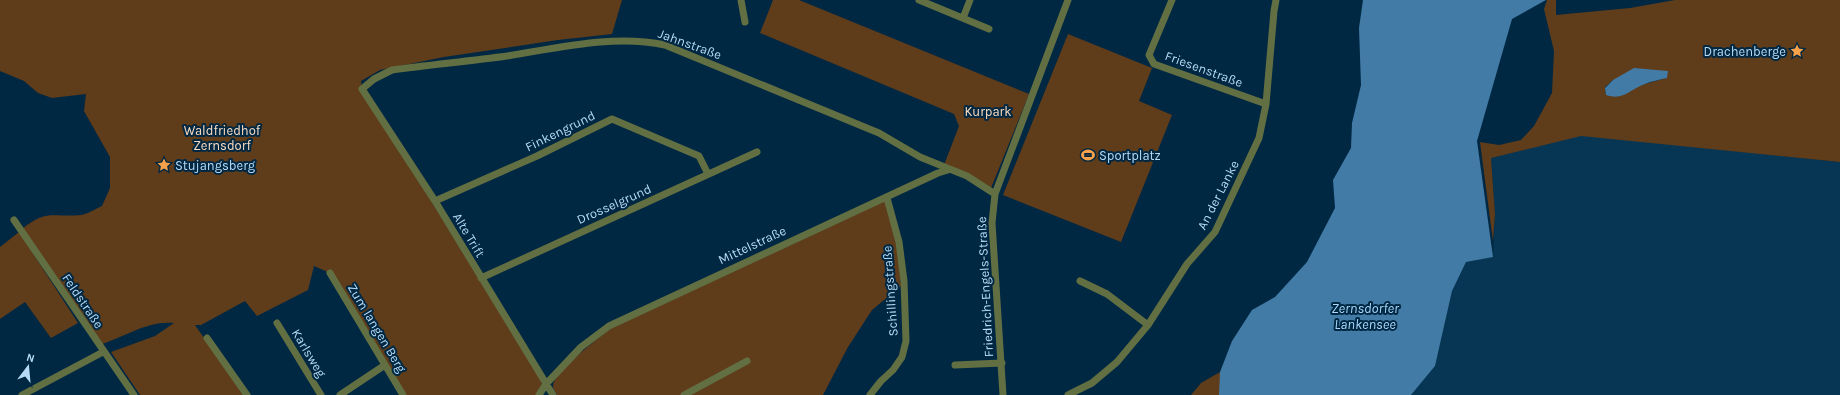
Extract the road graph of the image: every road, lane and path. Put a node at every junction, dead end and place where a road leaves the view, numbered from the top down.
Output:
1 (741, 0) edge
2 (919, 0) edge
3 (970, 0) edge
4 (1068, 0) edge
5 (1172, 0) edge
6 (1276, 0) edge
7 (963, 18) junction
8 (745, 22) dead end
9 (989, 29) dead end
10 (362, 89) joint
11 (1266, 104) junction
12 (757, 152) dead end
13 (948, 170) junction
14 (708, 174) junction
15 (995, 194) junction
16 (887, 198) junction
17 (435, 201) junction
18 (14, 220) dead end
19 (330, 273) dead end
20 (481, 278) junction
21 (1080, 281) dead end
22 (277, 323) dead end
23 (1148, 325) junction
24 (207, 338) dead end
25 (103, 352) junction
26 (747, 361) dead end
27 (1002, 363) junction
28 (386, 365) junction
29 (955, 365) dead end
30 (546, 384) junction
31 (22, 395) edge
32 (134, 395) edge
33 (247, 395) edge
34 (321, 395) edge
35 (340, 395) edge
36 (403, 395) edge
37 (539, 395) edge
38 (553, 395) edge
39 (684, 395) edge
40 (870, 395) edge
41 (1003, 395) edge
42 (1068, 395) edge

1 - 8 street
2 - 7 street
3 - 7 street
4 - 15 street, Friedrich-Engels-Straße
5 - 11 street, Friesenstraße
6 - 11 street, An der Lanke
7 - 9 street
10 - 13 street, Jahnstraße
10 - 17 street, Alte Trift
11 - 23 street, An der Lanke
12 - 14 street, Drosselgrund
13 - 15 street
13 - 16 street, Mittelstraße
14 - 17 street, Finkengrund
14 - 20 street, Drosselgrund
15 - 27 street, Friedrich-Engels-Straße
16 - 30 street, Mittelstraße
16 - 40 street, Schillingstraße
17 - 20 street, Alte Trift
18 - 25 street, Feldstraße
19 - 28 street, Zum langen Berg
20 - 30 street, Alte Trift
21 - 23 street
22 - 34 street, Karlsweg
23 - 42 street, An der Lanke
24 - 33 street
25 - 31 street
25 - 32 street, Feldstraße
26 - 39 street
27 - 29 street
27 - 41 street, Friedrich-Engels-Straße
28 - 35 street
28 - 36 street, Zum langen Berg
30 - 37 street, Mittelstraße
30 - 38 street, Alte Trift

